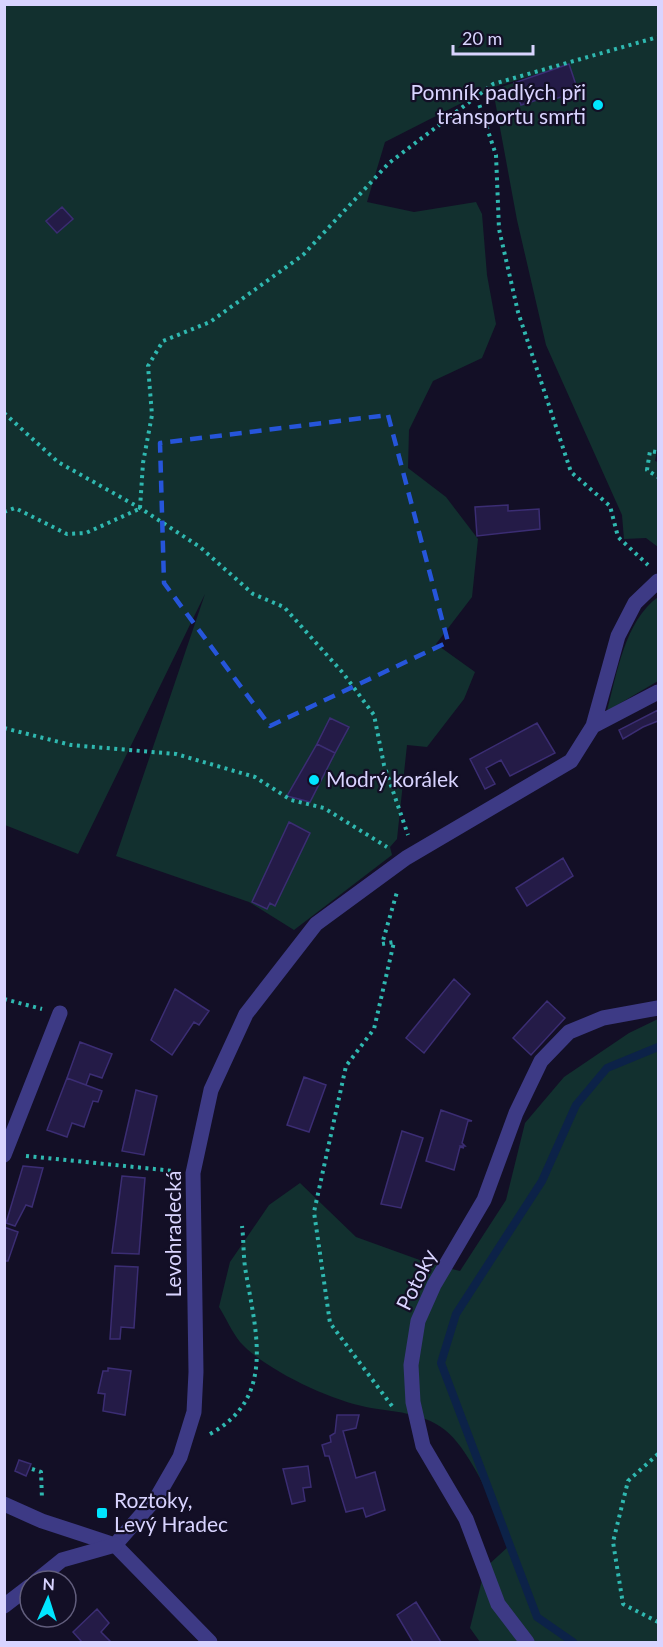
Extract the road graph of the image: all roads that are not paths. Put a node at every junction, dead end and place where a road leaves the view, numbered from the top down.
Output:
1 (658, 582) edge
2 (658, 692) edge
3 (593, 726) junction
4 (658, 1008) edge
5 (60, 1013) road end
6 (5, 1154) edge
7 (4, 1504) edge
8 (115, 1545) junction
9 (51, 1569) edge
10 (18, 1595) edge
11 (4, 1606) edge
12 (210, 1642) edge
13 (527, 1642) edge

1 - 3 street
2 - 3 street
3 - 8 street, Levohradecká
4 - 13 street, Potoky
5 - 6 street
7 - 8 street
8 - 9 street
8 - 12 street
10 - 11 street

